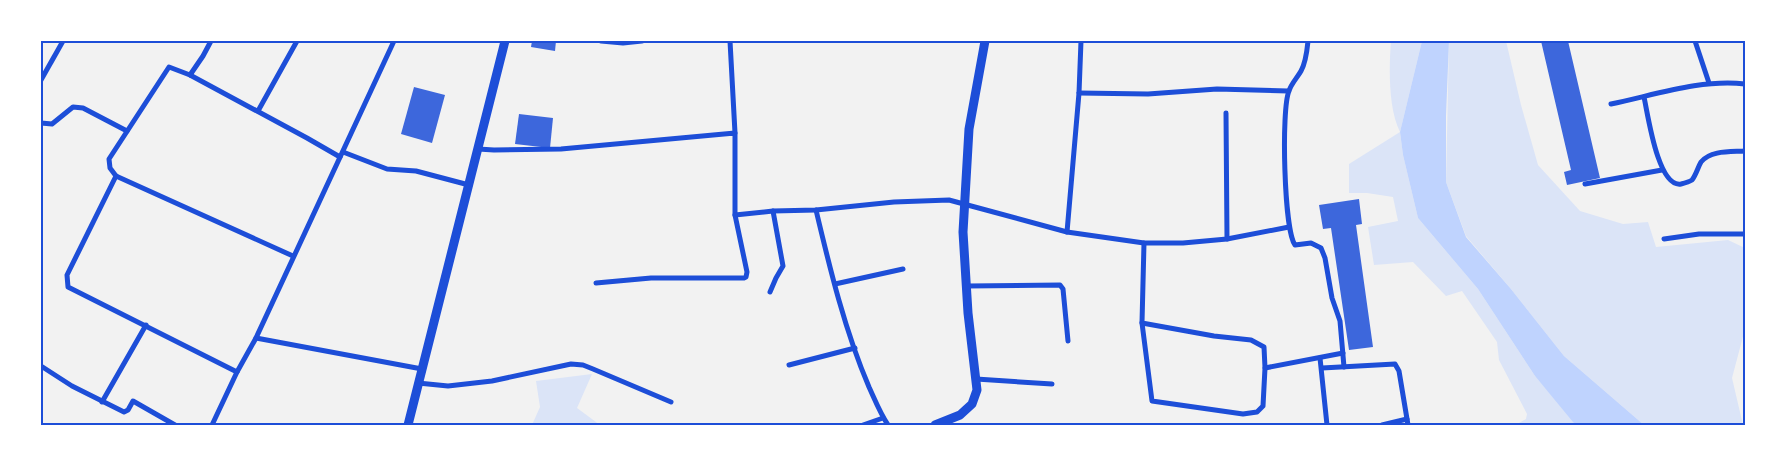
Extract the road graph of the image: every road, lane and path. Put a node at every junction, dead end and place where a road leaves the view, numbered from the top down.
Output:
1 (63, 41) edge
2 (211, 41) edge
3 (297, 41) edge
4 (394, 41) edge
5 (505, 41) edge
6 (601, 41) edge
7 (642, 41) edge
8 (730, 41) edge
9 (985, 41) edge
10 (1081, 41) edge
11 (1308, 41) edge
12 (1695, 41) edge
13 (190, 75) junction
14 (41, 80) edge
15 (1708, 83) junction
16 (1745, 84) edge
17 (1288, 91) junction
18 (1079, 94) junction
19 (1644, 98) junction
20 (1611, 104) dead end
21 (258, 111) junction
22 (1226, 113) dead end
23 (41, 123) edge
24 (127, 131) junction
25 (735, 133) junction
26 (478, 149) junction
27 (1745, 151) edge
28 (342, 155) junction
29 (1662, 170) junction
30 (116, 176) junction
31 (1585, 184) dead end
32 (469, 185) junction
33 (963, 203) junction
34 (816, 210) junction
35 (773, 211) junction
36 (735, 215) junction
37 (1289, 227) junction
38 (1067, 232) junction
39 (1745, 234) edge
40 (1227, 239) junction
41 (1664, 239) dead end
42 (1144, 243) junction
43 (293, 256) junction
44 (903, 269) dead end
45 (596, 283) dead end
46 (835, 284) junction
47 (967, 286) junction
48 (770, 292) dead end
49 (1142, 323) junction
50 (146, 325) junction
51 (256, 338) junction
52 (1068, 341) dead end
53 (855, 348) junction
54 (1343, 353) junction
55 (1320, 358) junction
56 (790, 365) dead end
57 (41, 366) edge
58 (1344, 367) junction
59 (1265, 368) junction
60 (1322, 368) junction
61 (422, 369) junction
62 (237, 372) junction
63 (976, 379) junction
64 (418, 383) junction
65 (1052, 384) dead end
66 (102, 402) junction
67 (672, 402) dead end
68 (883, 418) junction
69 (1408, 422) edge
70 (175, 425) edge
71 (212, 425) edge
72 (408, 425) edge
73 (863, 425) edge
74 (888, 425) edge
75 (935, 425) edge
76 (1327, 425) edge
77 (1382, 425) edge

1 - 14 street
2 - 13 street
3 - 21 street
4 - 28 street
5 - 26 street
6 - 7 street
8 - 25 street
9 - 33 street
10 - 18 street
11 - 17 street
12 - 15 street
13 - 21 street
13 - 24 street
15 - 16 street
15 - 19 street
17 - 18 street
17 - 37 street
18 - 38 street
19 - 20 street
19 - 29 street
21 - 28 street
22 - 40 street
23 - 24 street
24 - 30 street
25 - 26 street
25 - 36 street
26 - 32 street
27 - 29 street
28 - 32 street
28 - 43 street
29 - 31 street
30 - 43 street
30 - 50 street
32 - 61 street
33 - 34 street
33 - 38 street
33 - 47 street
34 - 35 street
34 - 46 street
35 - 36 street
35 - 48 street
36 - 45 street
37 - 40 street
37 - 54 street
38 - 42 street
39 - 41 street
40 - 42 street
42 - 49 street
43 - 51 street
44 - 46 street
46 - 53 street
47 - 52 street
47 - 63 street
49 - 59 street
49 - 59 street
50 - 62 street
50 - 66 street
51 - 61 street
51 - 62 street
53 - 56 street
53 - 68 street
54 - 55 street
54 - 58 street
55 - 59 street
55 - 60 street
57 - 66 street
58 - 60 street
58 - 69 street
60 - 76 street
61 - 64 street
62 - 71 street
63 - 65 street
63 - 75 street
64 - 67 street
64 - 72 street
66 - 70 street
68 - 73 street
68 - 74 street
69 - 77 street

